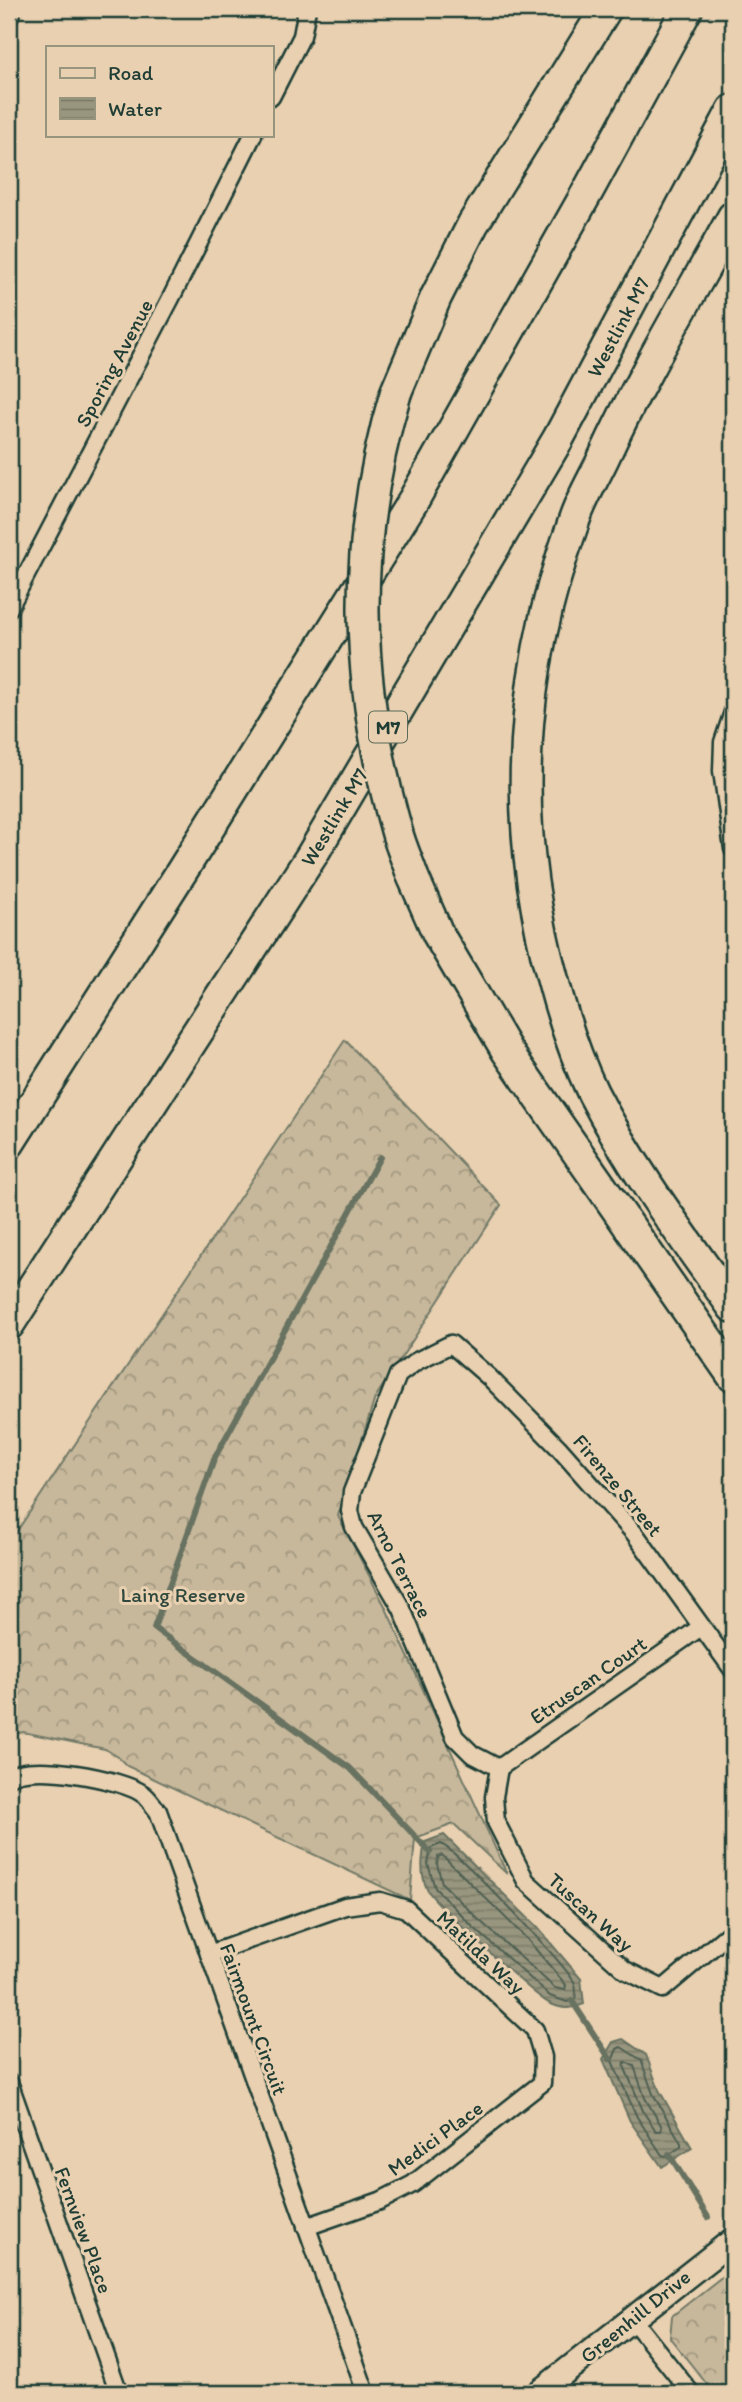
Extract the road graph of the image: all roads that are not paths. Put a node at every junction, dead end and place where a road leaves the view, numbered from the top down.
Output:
1 (13, 9) edge
2 (307, 9) edge
3 (606, 9) edge
4 (687, 9) edge
5 (9, 18) edge
6 (273, 93) edge
7 (733, 110) edge
8 (252, 136) edge
9 (733, 217) edge
10 (9, 608) edge
11 (733, 712) edge
12 (733, 849) edge
13 (9, 1143) edge
14 (733, 1307) edge
15 (9, 1324) edge
16 (451, 1344) joint
17 (733, 1376) edge
18 (701, 1627) junction
19 (733, 1671) edge
20 (499, 1768) junction
21 (9, 1778) edge
22 (733, 1930) edge
23 (209, 1954) junction
24 (9, 2082) edge
25 (542, 2083) joint
26 (306, 2227) junction
27 (733, 2240) edge
28 (632, 2319) junction
29 (119, 2393) edge
30 (366, 2393) edge
31 (538, 2393) edge
32 (691, 2393) edge

1 - 5 street
2 - 6 street
3 - 17 highway, bridge
4 - 13 highway
7 - 15 highway, Westlink M7 / M7
8 - 10 street, Sporing Avenue
9 - 14 highway
11 - 12 street
16 - 18 street, Firenze Street
16 - 20 street, Arno Terrace
18 - 19 street, Firenze Street
18 - 20 street, Etruscan Court
20 - 22 street, Tuscan Way
21 - 23 street, Fairmount Circuit
23 - 25 street, Matilda Way
23 - 26 street, Fairmount Circuit
24 - 29 street, Fernview Place
25 - 26 street, Medici Place
26 - 30 street, Fairmount Circuit
27 - 28 street, Greenhill Drive
28 - 31 street, Greenhill Drive
28 - 32 street

